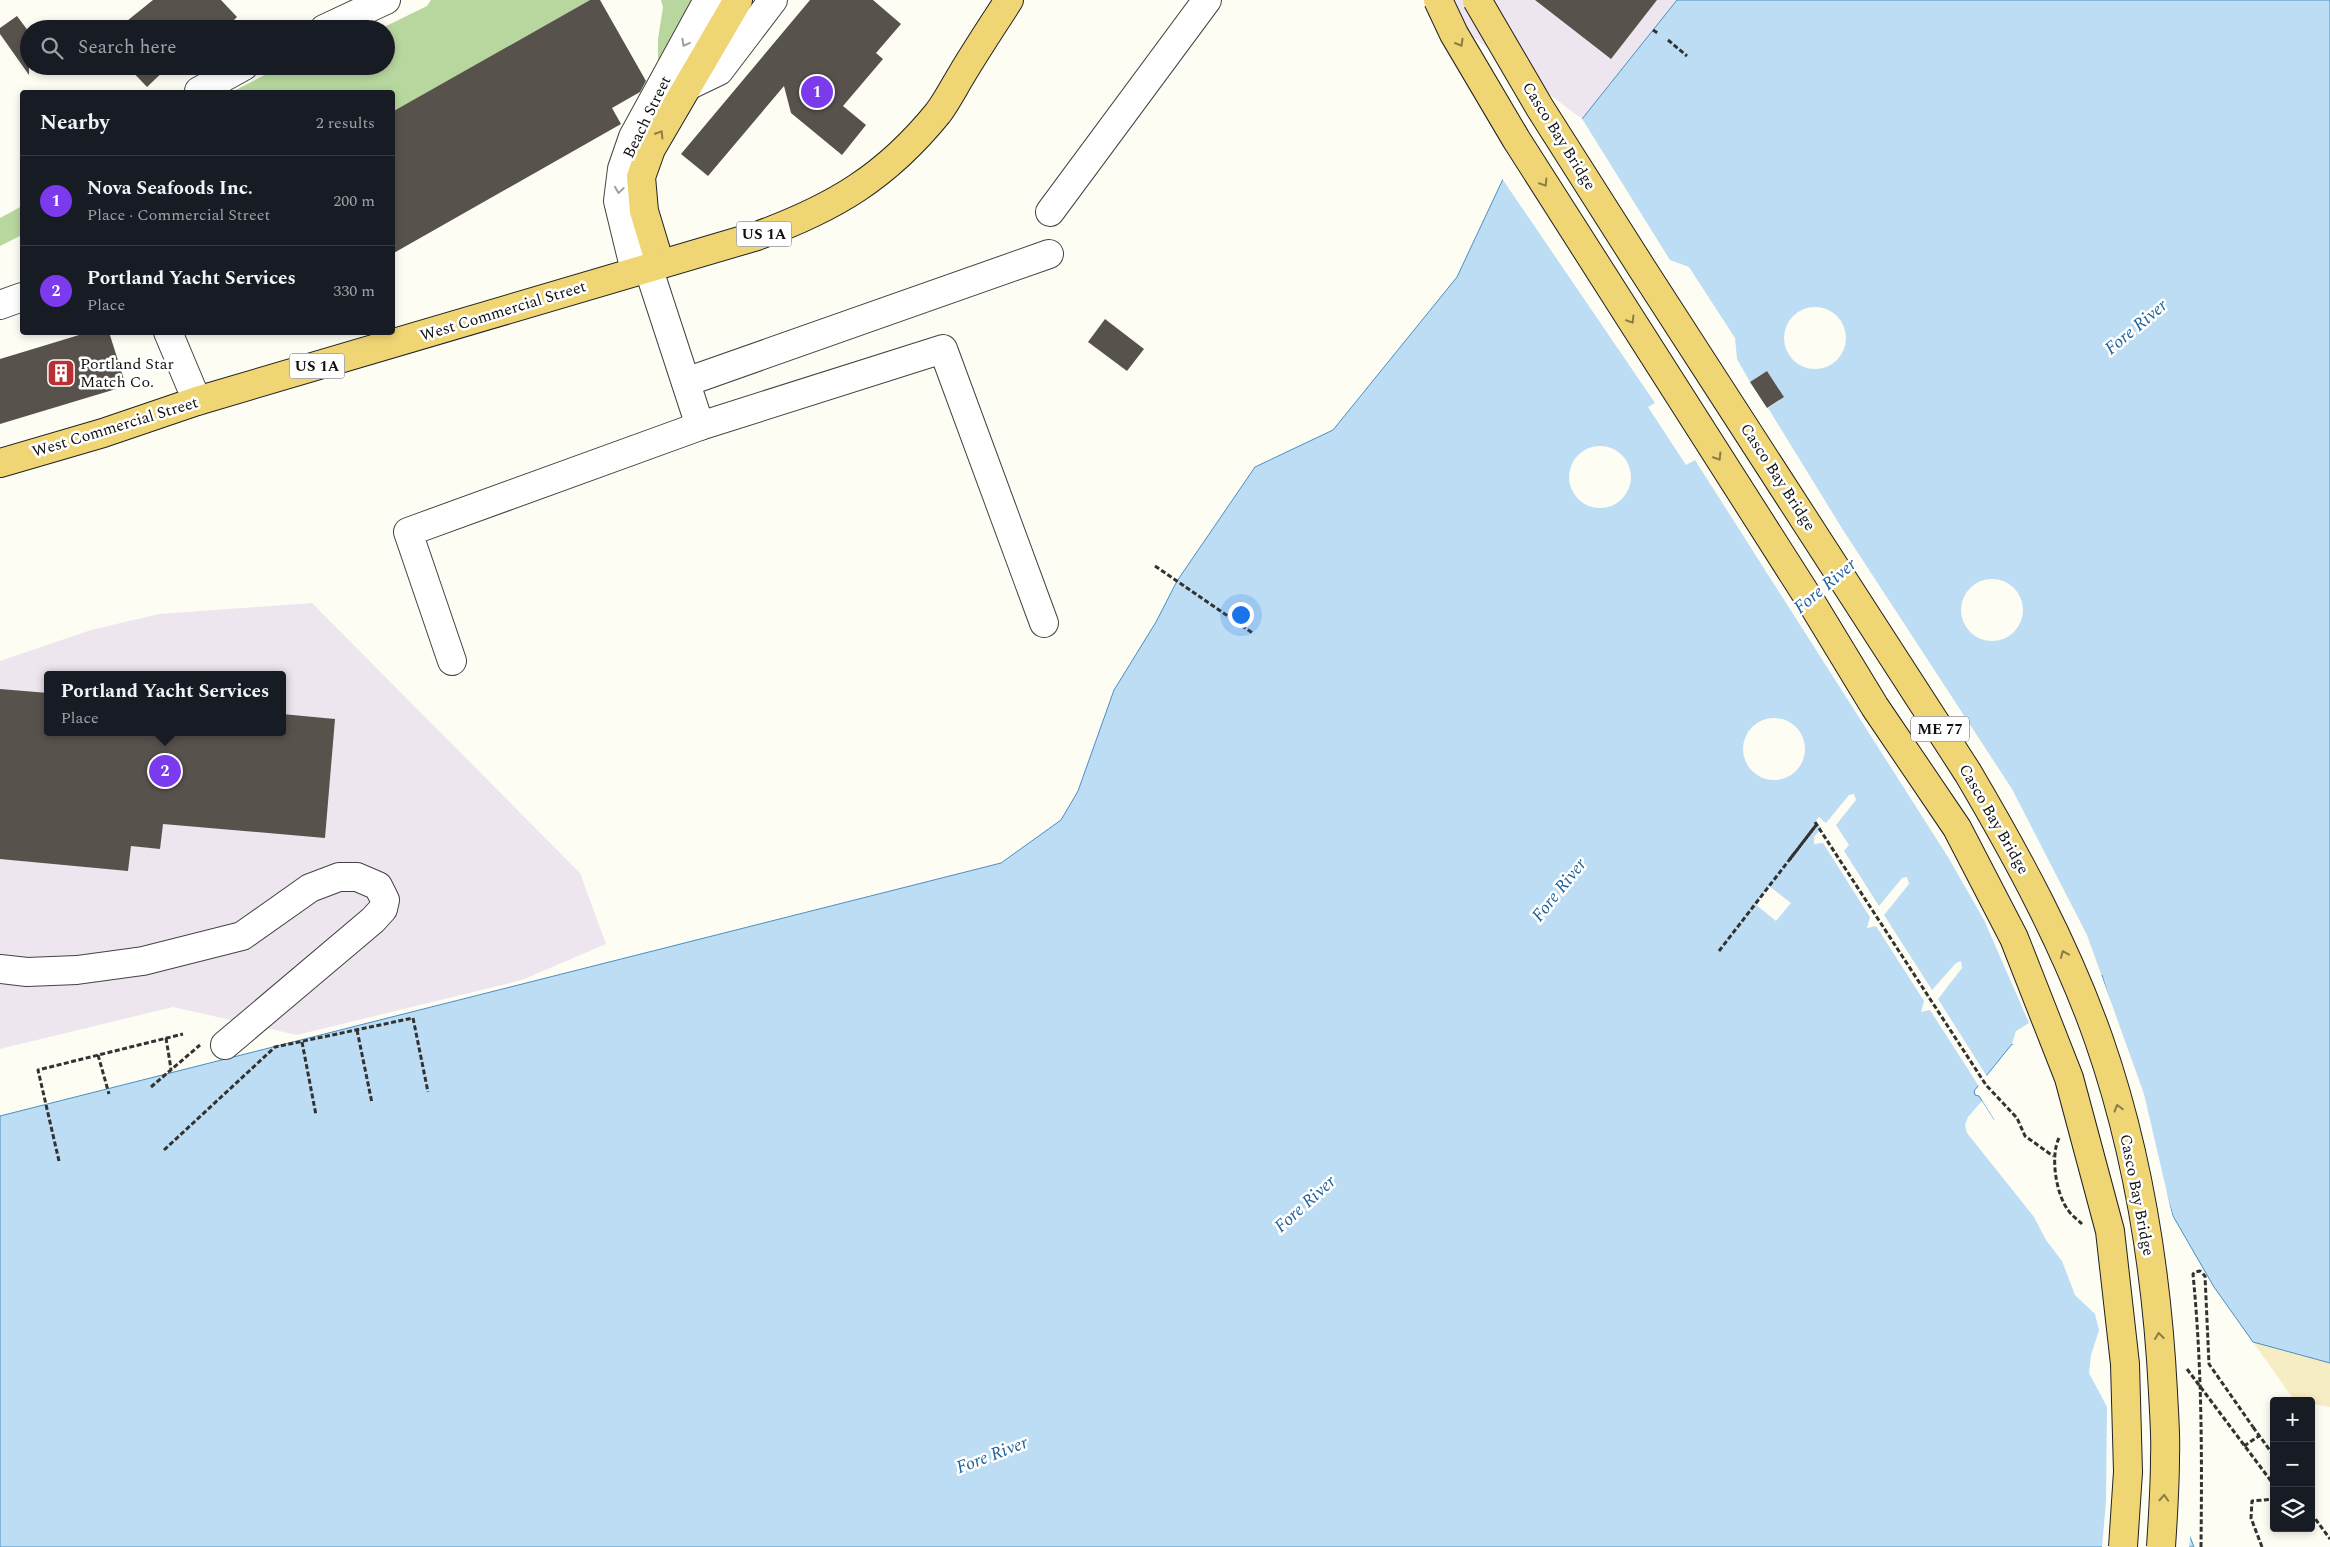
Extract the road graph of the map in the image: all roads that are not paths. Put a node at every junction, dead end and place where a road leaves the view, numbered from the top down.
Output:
1 (386, 0) edge
2 (708, 0) edge
3 (738, 0) edge
4 (773, 0) edge
5 (1009, 0) edge
6 (1207, 0) edge
7 (1438, 0) edge
8 (1478, 0) edge
9 (343, 20) edge
10 (228, 75) edge
11 (690, 85) junction
12 (201, 90) edge
13 (1050, 212) dead end
14 (1049, 254) dead end
15 (648, 267) junction
16 (20, 298) edge
17 (0, 305) edge
18 (169, 335) edge
19 (686, 382) junction
20 (197, 402) junction
21 (700, 426) junction
22 (0, 463) edge
23 (1044, 623) dead end
24 (452, 661) dead end
25 (0, 970) edge
26 (213, 1044) road end
27 (2123, 1547) edge
28 (2161, 1547) edge

1 - 9 street
2 -> 15 street, Beach Street
3 - 11 main road
4 - 11 street
5 - 15 main road, West Commercial Street / US 1A
6 - 13 street
7 -> 27 main road, Casco Bay Bridge / ME 77, bridge
28 -> 8 main road, Casco Bay Bridge / ME 77, bridge
10 - 12 street
15 -> 11 main road
14 - 19 street
15 - 19 street, Beach Street
15 - 20 main road, West Commercial Street / US 1A
16 - 17 street
18 - 20 street
19 - 21 street, Beach Street
20 - 22 main road, West Commercial Street / US 1A
21 - 23 street
21 - 24 street
25 - 26 street

